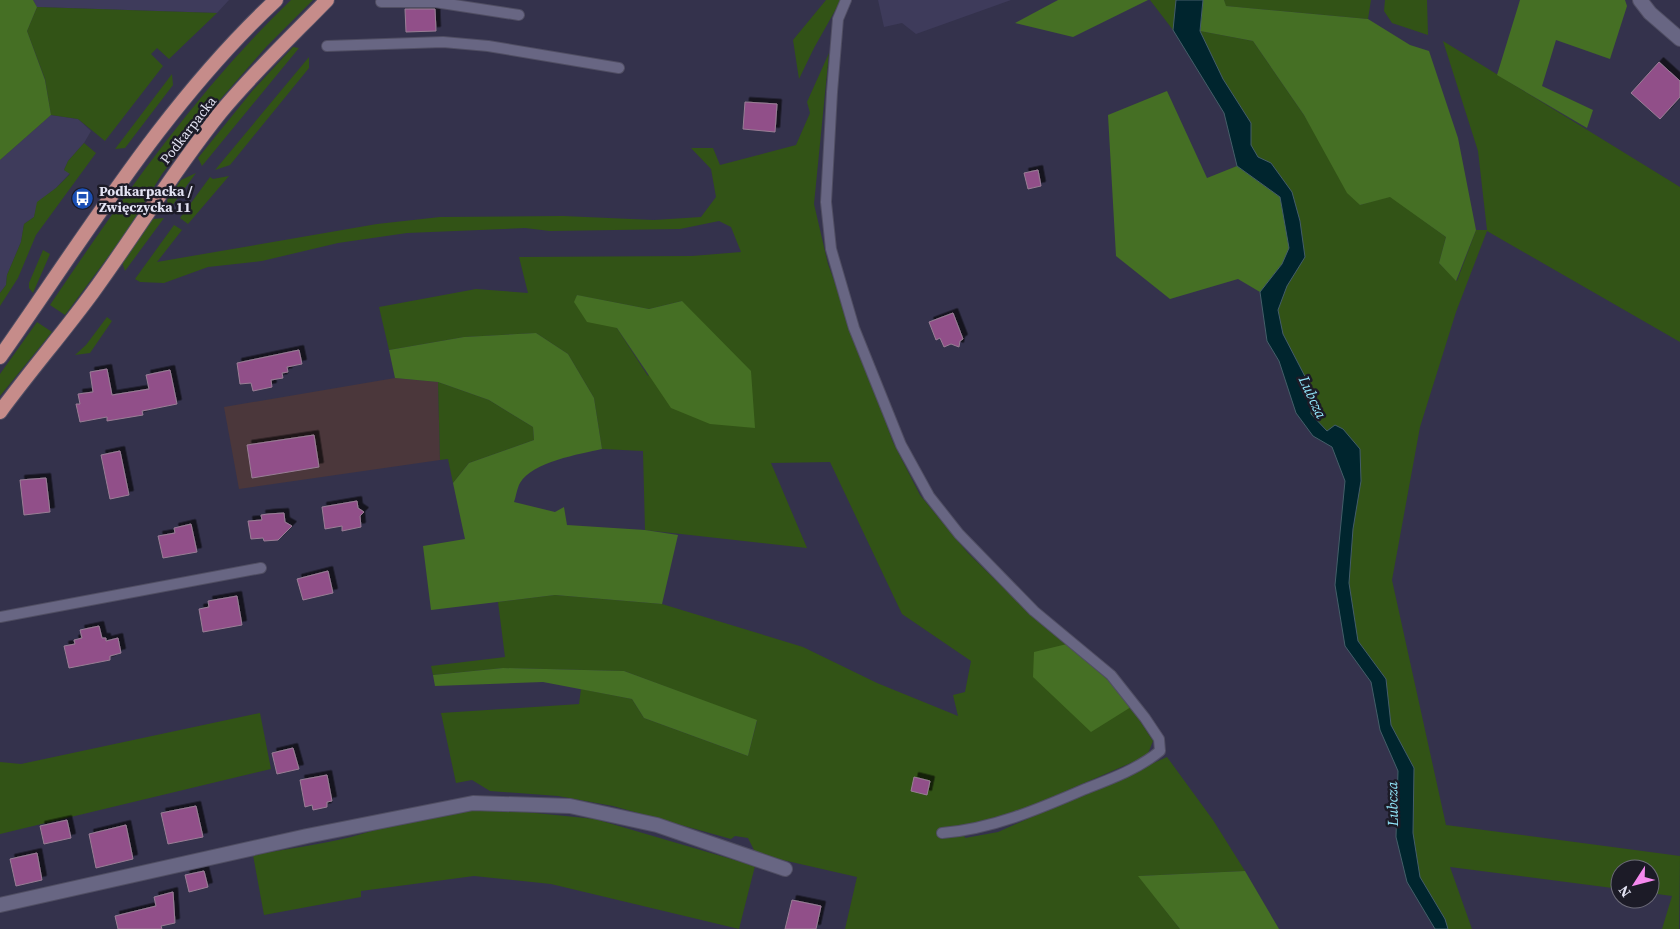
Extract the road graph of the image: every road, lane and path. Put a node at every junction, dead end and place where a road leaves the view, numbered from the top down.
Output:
1 (276, 0) edge
2 (328, 0) edge
3 (846, 0) edge
4 (1640, 0) edge
5 (381, 2) dead end
6 (519, 15) dead end
7 (1680, 39) edge
8 (327, 46) dead end
9 (619, 68) dead end
10 (0, 357) edge
11 (0, 412) edge
12 (261, 568) dead end
13 (0, 617) edge
14 (942, 832) dead end
15 (784, 869) dead end
16 (0, 905) edge

1 - 10 highway, Podkarpacka
2 - 11 highway, Podkarpacka
3 - 14 lane
4 - 7 street
5 - 6 lane
8 - 9 lane
12 - 13 lane
15 - 16 street

